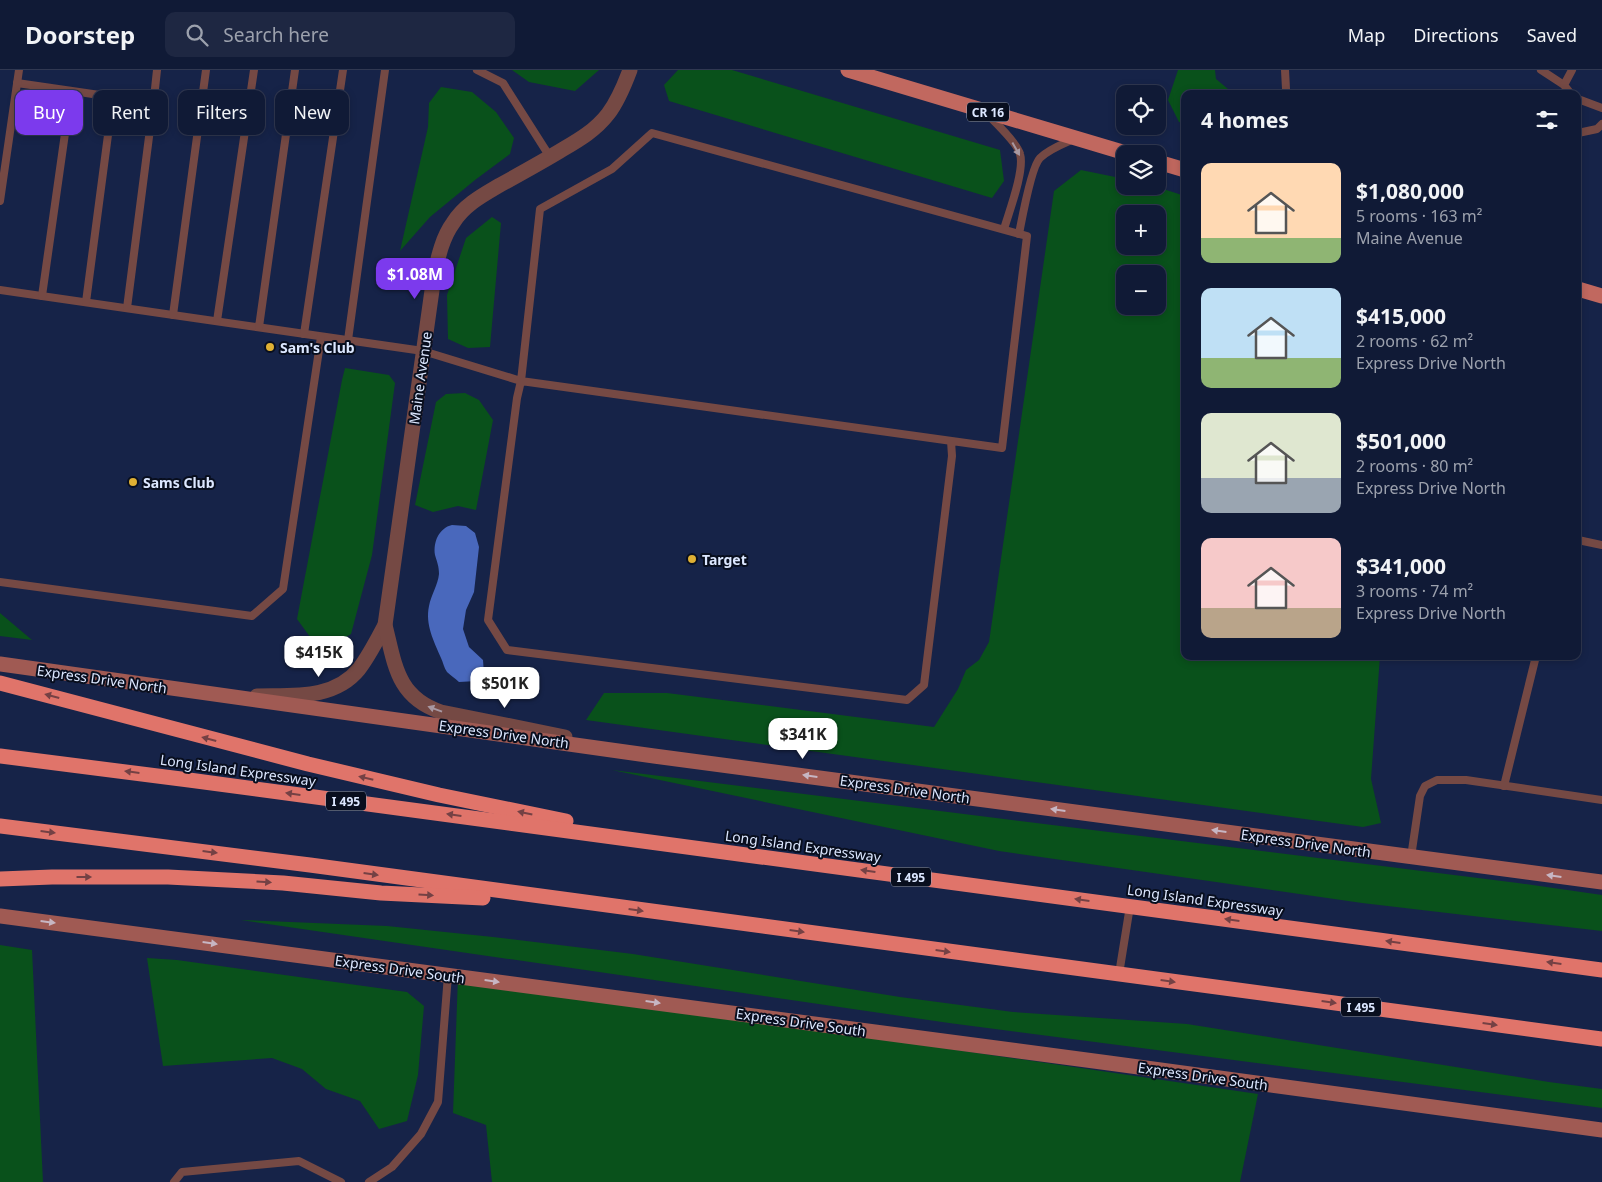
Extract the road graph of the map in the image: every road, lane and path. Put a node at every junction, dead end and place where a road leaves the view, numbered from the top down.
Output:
1 (19, 70) edge
2 (157, 70) edge
3 (206, 70) edge
4 (254, 70) edge
5 (295, 70) edge
6 (343, 70) edge
7 (385, 70) edge
8 (477, 70) edge
9 (630, 70) edge
10 (848, 70) edge
11 (1286, 70) edge
12 (1541, 70) edge
13 (1572, 70) edge
14 (17, 83) junction
15 (1564, 85) junction
16 (65, 90) edge
17 (155, 90) edge
18 (1286, 90) edge
19 (1568, 90) edge
20 (1581, 100) edge
21 (1602, 108) edge
22 (986, 112) junction
23 (1602, 124) edge
24 (1581, 132) edge
25 (66, 135) edge
26 (109, 135) edge
27 (149, 135) edge
28 (1075, 138) junction
29 (1116, 150) edge
30 (550, 157) junction
31 (1166, 164) edge
32 (1181, 169) edge
33 (0, 200) edge
34 (1004, 229) junction
35 (1019, 234) junction
36 (0, 290) edge
37 (1581, 290) edge
38 (42, 296) junction
39 (1602, 296) edge
40 (86, 302) junction
41 (127, 308) junction
42 (173, 315) junction
43 (217, 321) junction
44 (259, 328) junction
45 (304, 334) junction
46 (321, 336) junction
47 (348, 340) junction
48 (423, 351) junction
49 (521, 381) junction
50 (951, 441) junction
51 (1581, 541) edge
52 (1602, 545) edge
53 (0, 582) edge
54 (385, 625) junction
55 (1535, 660) edge
56 (0, 664) edge
57 (0, 683) edge
58 (236, 697) junction
59 (0, 756) edge
60 (654, 756) junction
61 (1504, 786) junction
62 (1602, 800) edge
63 (0, 826) edge
64 (693, 848) junction
65 (1411, 857) junction
66 (0, 879) edge
67 (1602, 882) edge
68 (587, 903) junction
69 (1130, 906) junction
70 (0, 916) edge
71 (1602, 970) edge
72 (1119, 974) junction
73 (448, 975) junction
74 (1602, 1039) edge
75 (1602, 1130) edge
76 (174, 1182) edge
77 (340, 1182) edge
78 (370, 1182) edge

1 - 14 lane
2 - 17 lane
3 - 42 lane
4 - 43 lane
5 - 44 lane
6 - 45 lane
7 - 47 lane
8 - 30 lane
9 - 30 street, Maine Avenue
10 - 22 main road, CR 16
11 - 18 lane
12 - 15 lane
13 - 15 lane
14 - 16 lane
14 - 33 lane
15 - 19 lane
20 - 21 lane
22 - 28 main road, CR 16
22 -> 34 lane
23 - 24 lane
25 - 38 lane
26 - 40 lane
27 - 41 lane
28 - 29 main road, CR 16
28 - 35 lane
30 - 48 street, Maine Avenue
31 - 32 main road
34 - 35 lane
34 - 49 lane
35 - 50 lane
36 - 38 lane
37 - 39 main road
38 - 40 lane
40 - 41 lane
41 - 42 lane
42 - 43 lane
43 - 44 lane
44 - 45 lane
45 - 46 lane
46 - 47 lane
46 - 53 lane
47 - 48 lane
48 - 49 lane
48 - 54 street, Maine Avenue
49 - 50 lane
49 - 50 lane
51 - 52 lane
54 - 58 street
60 -> 54 street
55 - 61 lane
56 - 58 main road, Express Drive North
64 -> 57 highway
58 - 60 main road, Express Drive North
64 -> 59 highway, Long Island Expressway / I 495
65 -> 60 main road, Express Drive North
61 - 62 lane
61 - 65 lane
63 -> 68 highway, I 495
69 -> 64 highway, Long Island Expressway / I 495
67 -> 65 main road, Express Drive North
66 -> 68 highway
68 -> 72 highway, I 495
71 -> 69 highway, Long Island Expressway / I 495
69 - 72 lane
70 -> 73 main road, Express Drive South
72 -> 74 highway, I 495
73 -> 75 main road, Express Drive South
73 - 78 lane
76 - 77 lane

